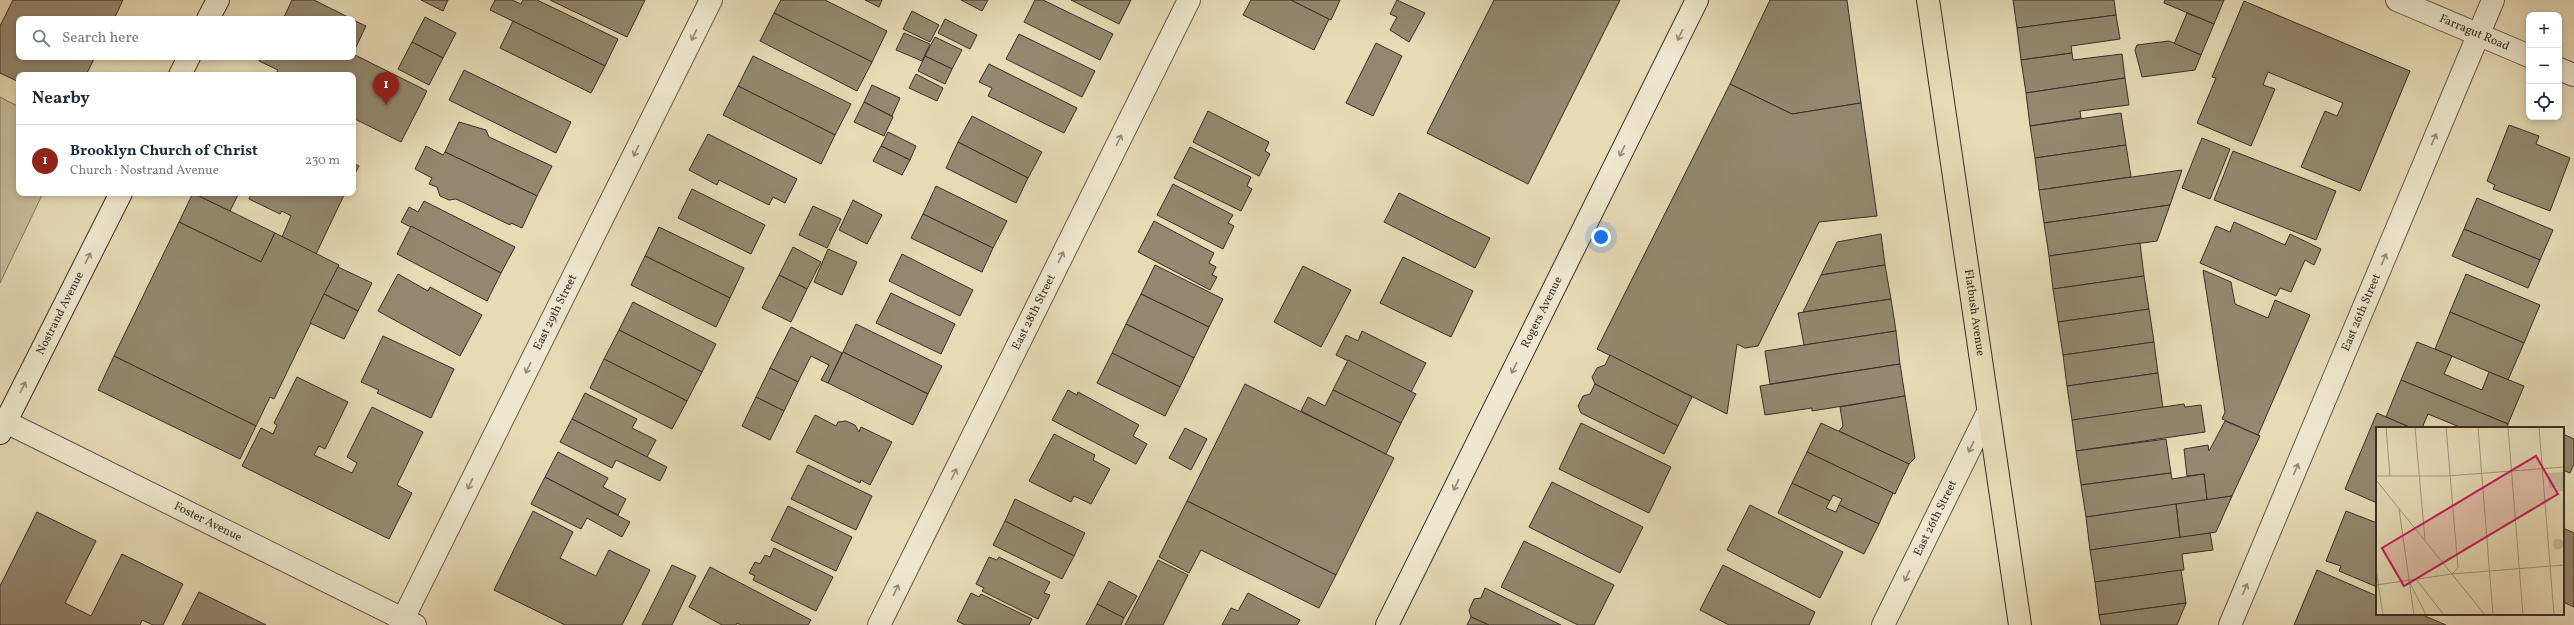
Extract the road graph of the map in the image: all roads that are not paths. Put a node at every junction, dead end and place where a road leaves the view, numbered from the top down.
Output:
1 (218, 0) edge
2 (711, 0) edge
3 (1189, 0) edge
4 (1697, 0) edge
5 (1928, 0) edge
6 (2397, 0) edge
7 (2483, 0) edge
8 (2493, 0) edge
9 (210, 16) edge
10 (2480, 33) junction
11 (2526, 55) edge
12 (188, 60) edge
13 (2562, 69) edge
14 (182, 72) edge
15 (2574, 75) edge
16 (119, 196) edge
17 (1988, 412) junction
18 (2, 424) edge
19 (406, 623) edge
20 (879, 625) edge
21 (1386, 625) edge
22 (1883, 625) edge
23 (2020, 625) edge
24 (2230, 625) edge

1 - 9 street
2 -> 19 street, East 29th Street
20 -> 3 street, East 28th Street
4 -> 21 street, Rogers Avenue
5 - 17 main road, Flatbush Avenue
6 - 10 street, Farragut Road
7 - 10 street
8 - 10 street, East 26th Street
10 - 11 street, Farragut Road
24 -> 10 street, East 26th Street
12 - 14 street
13 - 15 street
18 -> 16 street, Nostrand Avenue
17 -> 22 street, East 26th Street
17 - 23 main road, Flatbush Avenue
18 - 19 street, Foster Avenue

